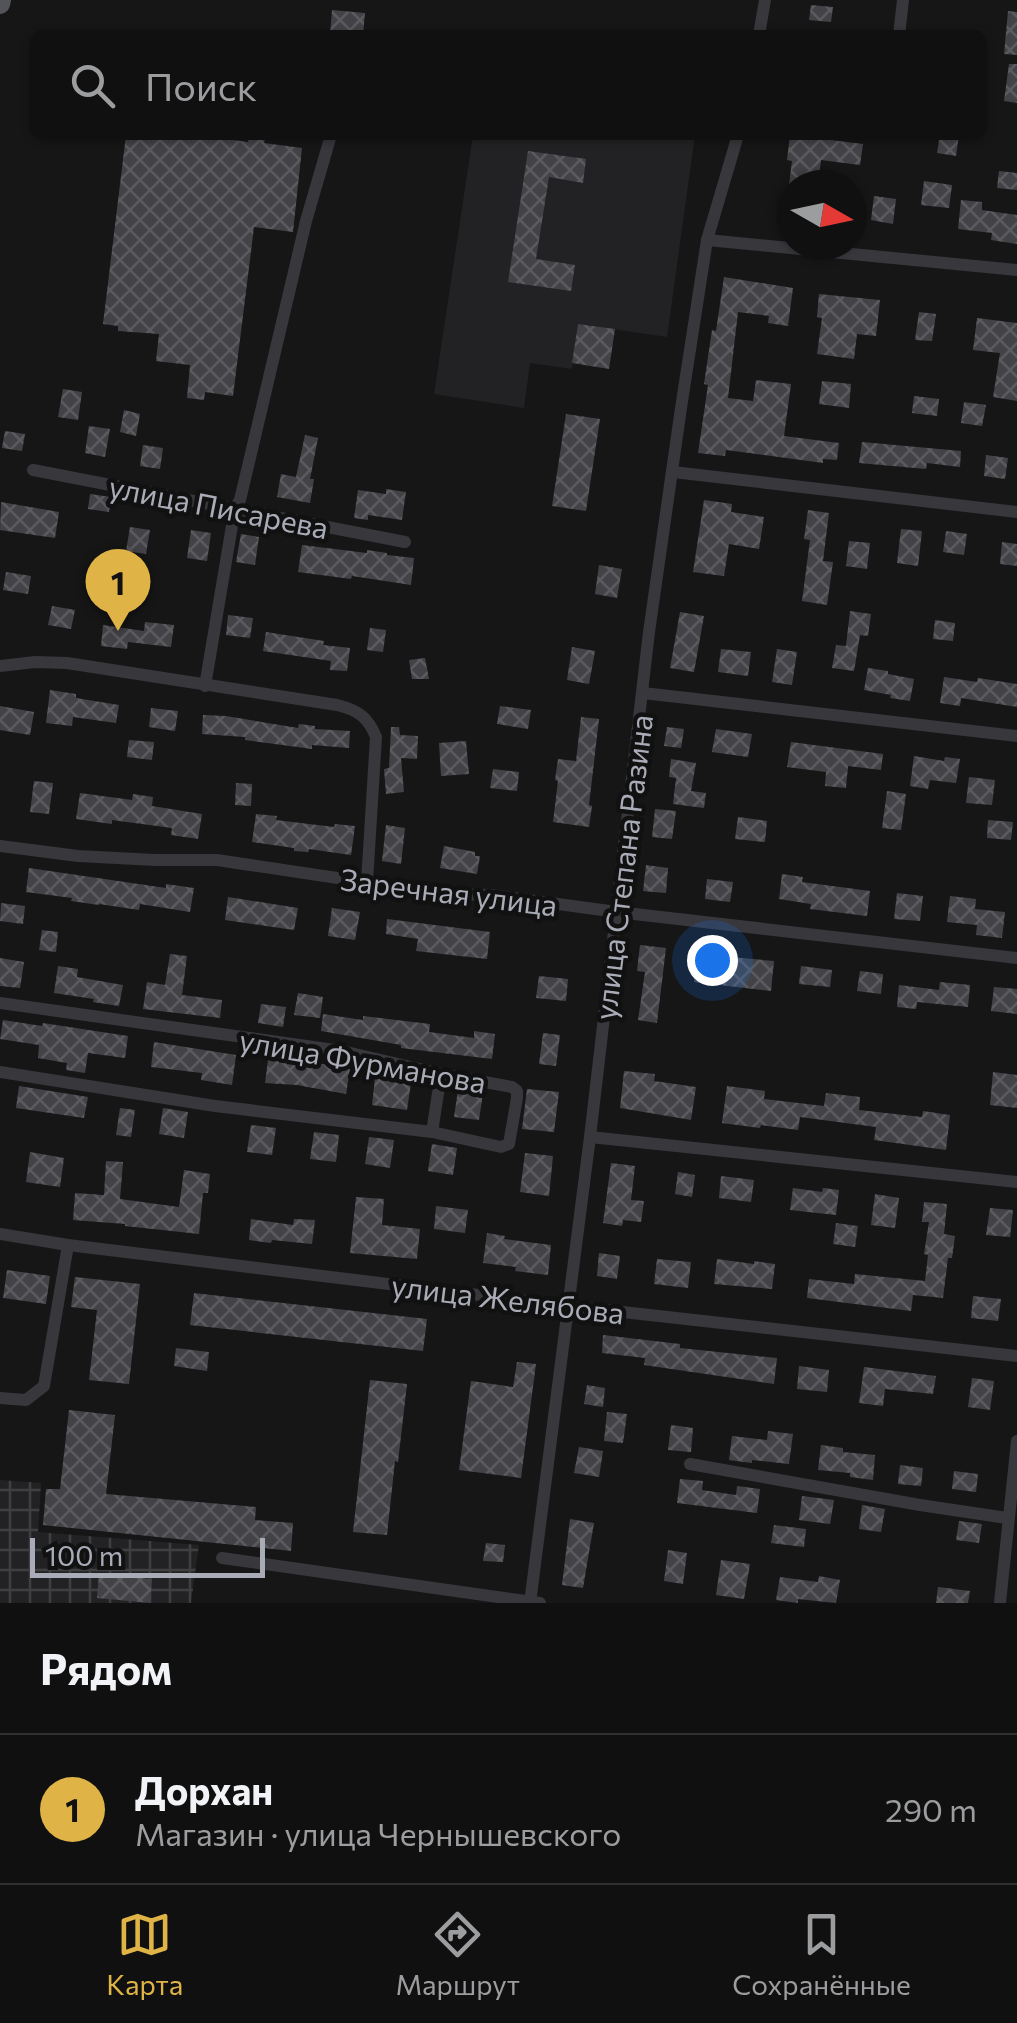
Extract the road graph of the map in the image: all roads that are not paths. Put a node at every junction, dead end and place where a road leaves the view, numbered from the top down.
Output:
1 (765, 0) edge
2 (903, 0) edge
3 (760, 30) edge
4 (900, 30) edge
5 (329, 140) edge
6 (737, 140) edge
7 (708, 240) junction
8 (1017, 270) edge
9 (33, 470) dead end
10 (673, 472) junction
11 (235, 508) junction
12 (1017, 512) edge
13 (404, 542) dead end
14 (0, 666) edge
15 (205, 686) junction
16 (643, 693) junction
17 (1017, 736) edge
18 (0, 846) edge
19 (367, 882) junction
20 (617, 912) junction
21 (1017, 958) edge
22 (0, 1003) edge
23 (0, 1072) edge
24 (441, 1074) junction
25 (432, 1132) junction
26 (590, 1137) junction
27 (1017, 1182) edge
28 (0, 1234) edge
29 (68, 1245) junction
30 (569, 1306) junction
31 (1017, 1356) edge
32 (0, 1398) edge
33 (1017, 1441) edge
34 (690, 1464) dead end
35 (1008, 1518) junction
36 (222, 1558) dead end
37 (530, 1602) edge
38 (540, 1603) edge
39 (1000, 1603) edge

1 - 3 street
2 - 4 street
5 - 11 street
6 - 7 street, улица Степана Разина
7 - 8 street
7 - 10 street, улица Степана Разина
9 - 11 street, улица Писарева
10 - 12 street
10 - 16 street, улица Степана Разина
11 - 13 street, улица Писарева
11 - 15 street
14 - 15 street
15 - 19 street
16 - 17 street
16 - 20 street, улица Степана Разина
18 - 19 street, Заречная улица
19 - 20 street, Заречная улица
20 - 21 street, Заречная улица
20 - 26 street, улица Степана Разина
22 - 24 street, улица Фурманова
23 - 25 street, улица Фурманова
24 - 25 street
24 - 25 street, улица Фурманова
26 - 27 street
26 - 30 street, улица Степана Разина
28 - 29 street, улица Желябова
29 - 30 street, улица Желябова
29 - 32 street
30 - 31 street, улица Желябова
30 - 37 street, улица Степана Разина
33 - 35 street
34 - 35 street
35 - 39 street
36 - 37 street
37 - 38 street

